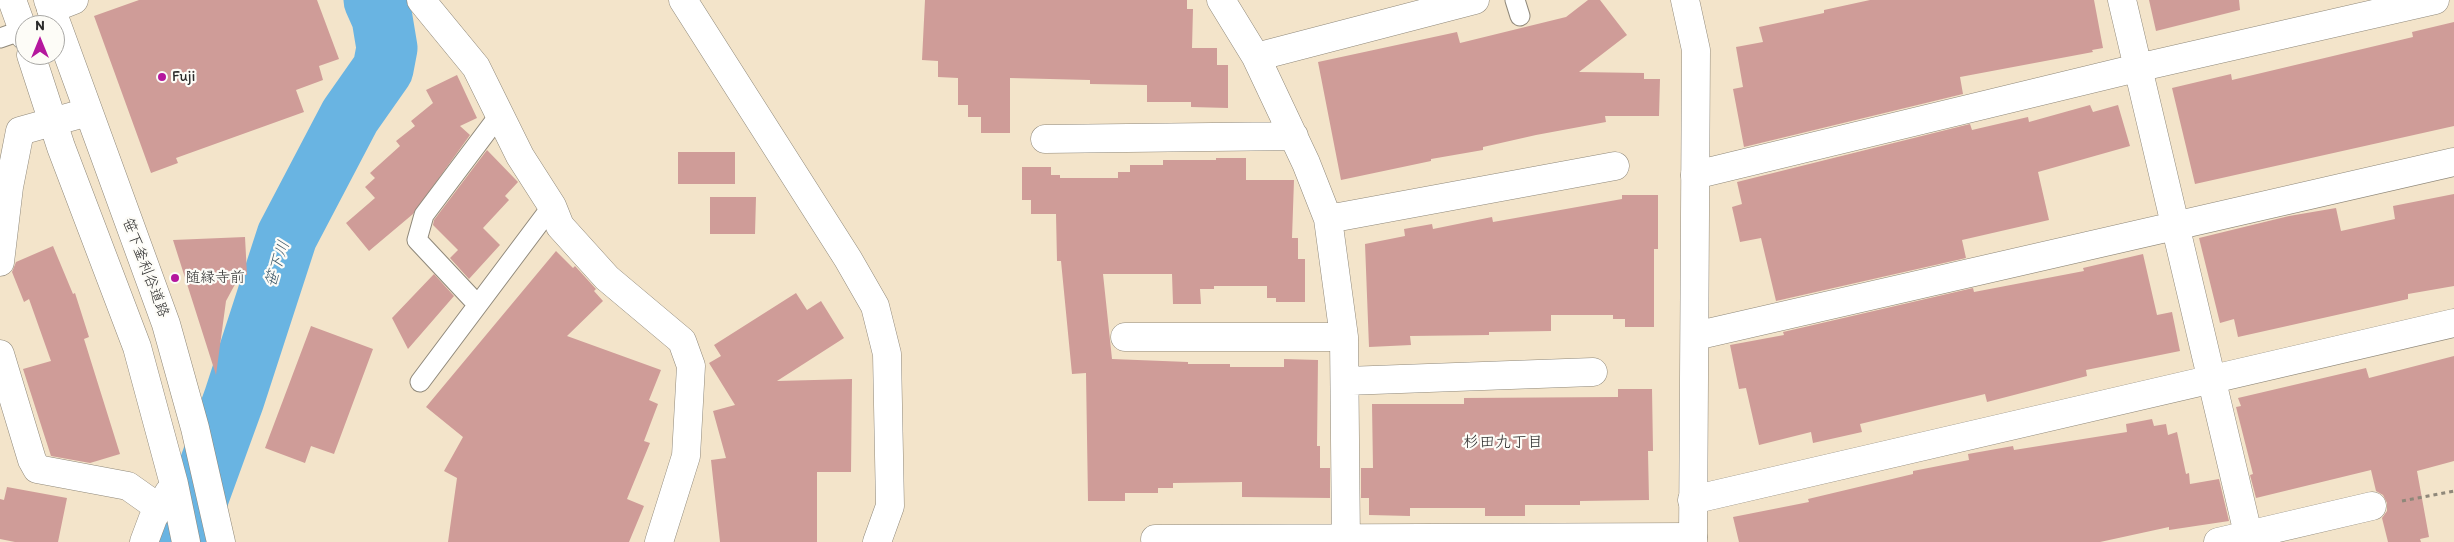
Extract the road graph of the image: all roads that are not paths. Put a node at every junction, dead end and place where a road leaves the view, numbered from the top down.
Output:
1 (12, 0) edge
2 (421, 0) edge
3 (683, 0) edge
4 (1221, 0) edge
5 (1476, 0) edge
6 (1685, 0) edge
7 (2122, 0) edge
8 (2435, 0) edge
9 (57, 3) edge
10 (15, 15) edge
11 (1256, 57) junction
12 (30, 65) edge
13 (2137, 68) junction
14 (88, 112) junction
15 (500, 114) junction
16 (52, 122) junction
17 (1294, 136) junction
18 (1045, 139) dead end
19 (2454, 162) edge
20 (1615, 166) dead end
21 (1695, 175) junction
22 (552, 206) junction
23 (1328, 219) junction
24 (2176, 226) junction
25 (0, 262) edge
26 (477, 304) junction
27 (2454, 324) edge
28 (1695, 336) junction
29 (1125, 337) dead end
30 (1344, 337) junction
31 (0, 354) edge
32 (1593, 372) dead end
33 (1346, 381) junction
34 (2212, 381) junction
35 (420, 382) dead end
36 (174, 484) junction
37 (1692, 500) junction
38 (2372, 506) road end
39 (159, 508) junction
40 (2250, 538) edge
41 (1155, 539) dead end
42 (1693, 539) edge
43 (1346, 540) edge
44 (144, 542) edge
45 (186, 542) edge
46 (221, 542) edge
47 (659, 542) edge
48 (877, 542) edge
49 (2218, 542) edge

1 - 10 street
2 - 15 street
3 - 48 street
4 - 11 street
5 - 11 street
6 - 21 street
7 - 13 street
8 - 13 street
9 - 14 street, 笹下釜利谷道路
11 - 17 street
12 - 16 street
13 - 21 street
13 - 24 street
14 - 16 street
14 - 46 street, 笹下釜利谷道路
15 - 22 street
15 - 26 lane
16 - 25 street
16 - 36 street
17 - 18 street
17 - 23 street
19 - 24 street
20 - 23 street
21 - 28 street
22 - 26 lane
22 - 47 street
23 - 30 street
24 - 28 street
24 - 34 street
26 - 35 lane
27 - 34 street
28 - 37 street
29 - 30 street
30 - 33 street
31 - 39 street
32 - 33 street
33 - 43 street
34 - 37 street
34 - 40 street
36 - 39 street
36 - 45 street
37 - 42 street
38 - 40 street
39 - 44 street
40 - 49 street
41 - 43 street
42 - 43 street

